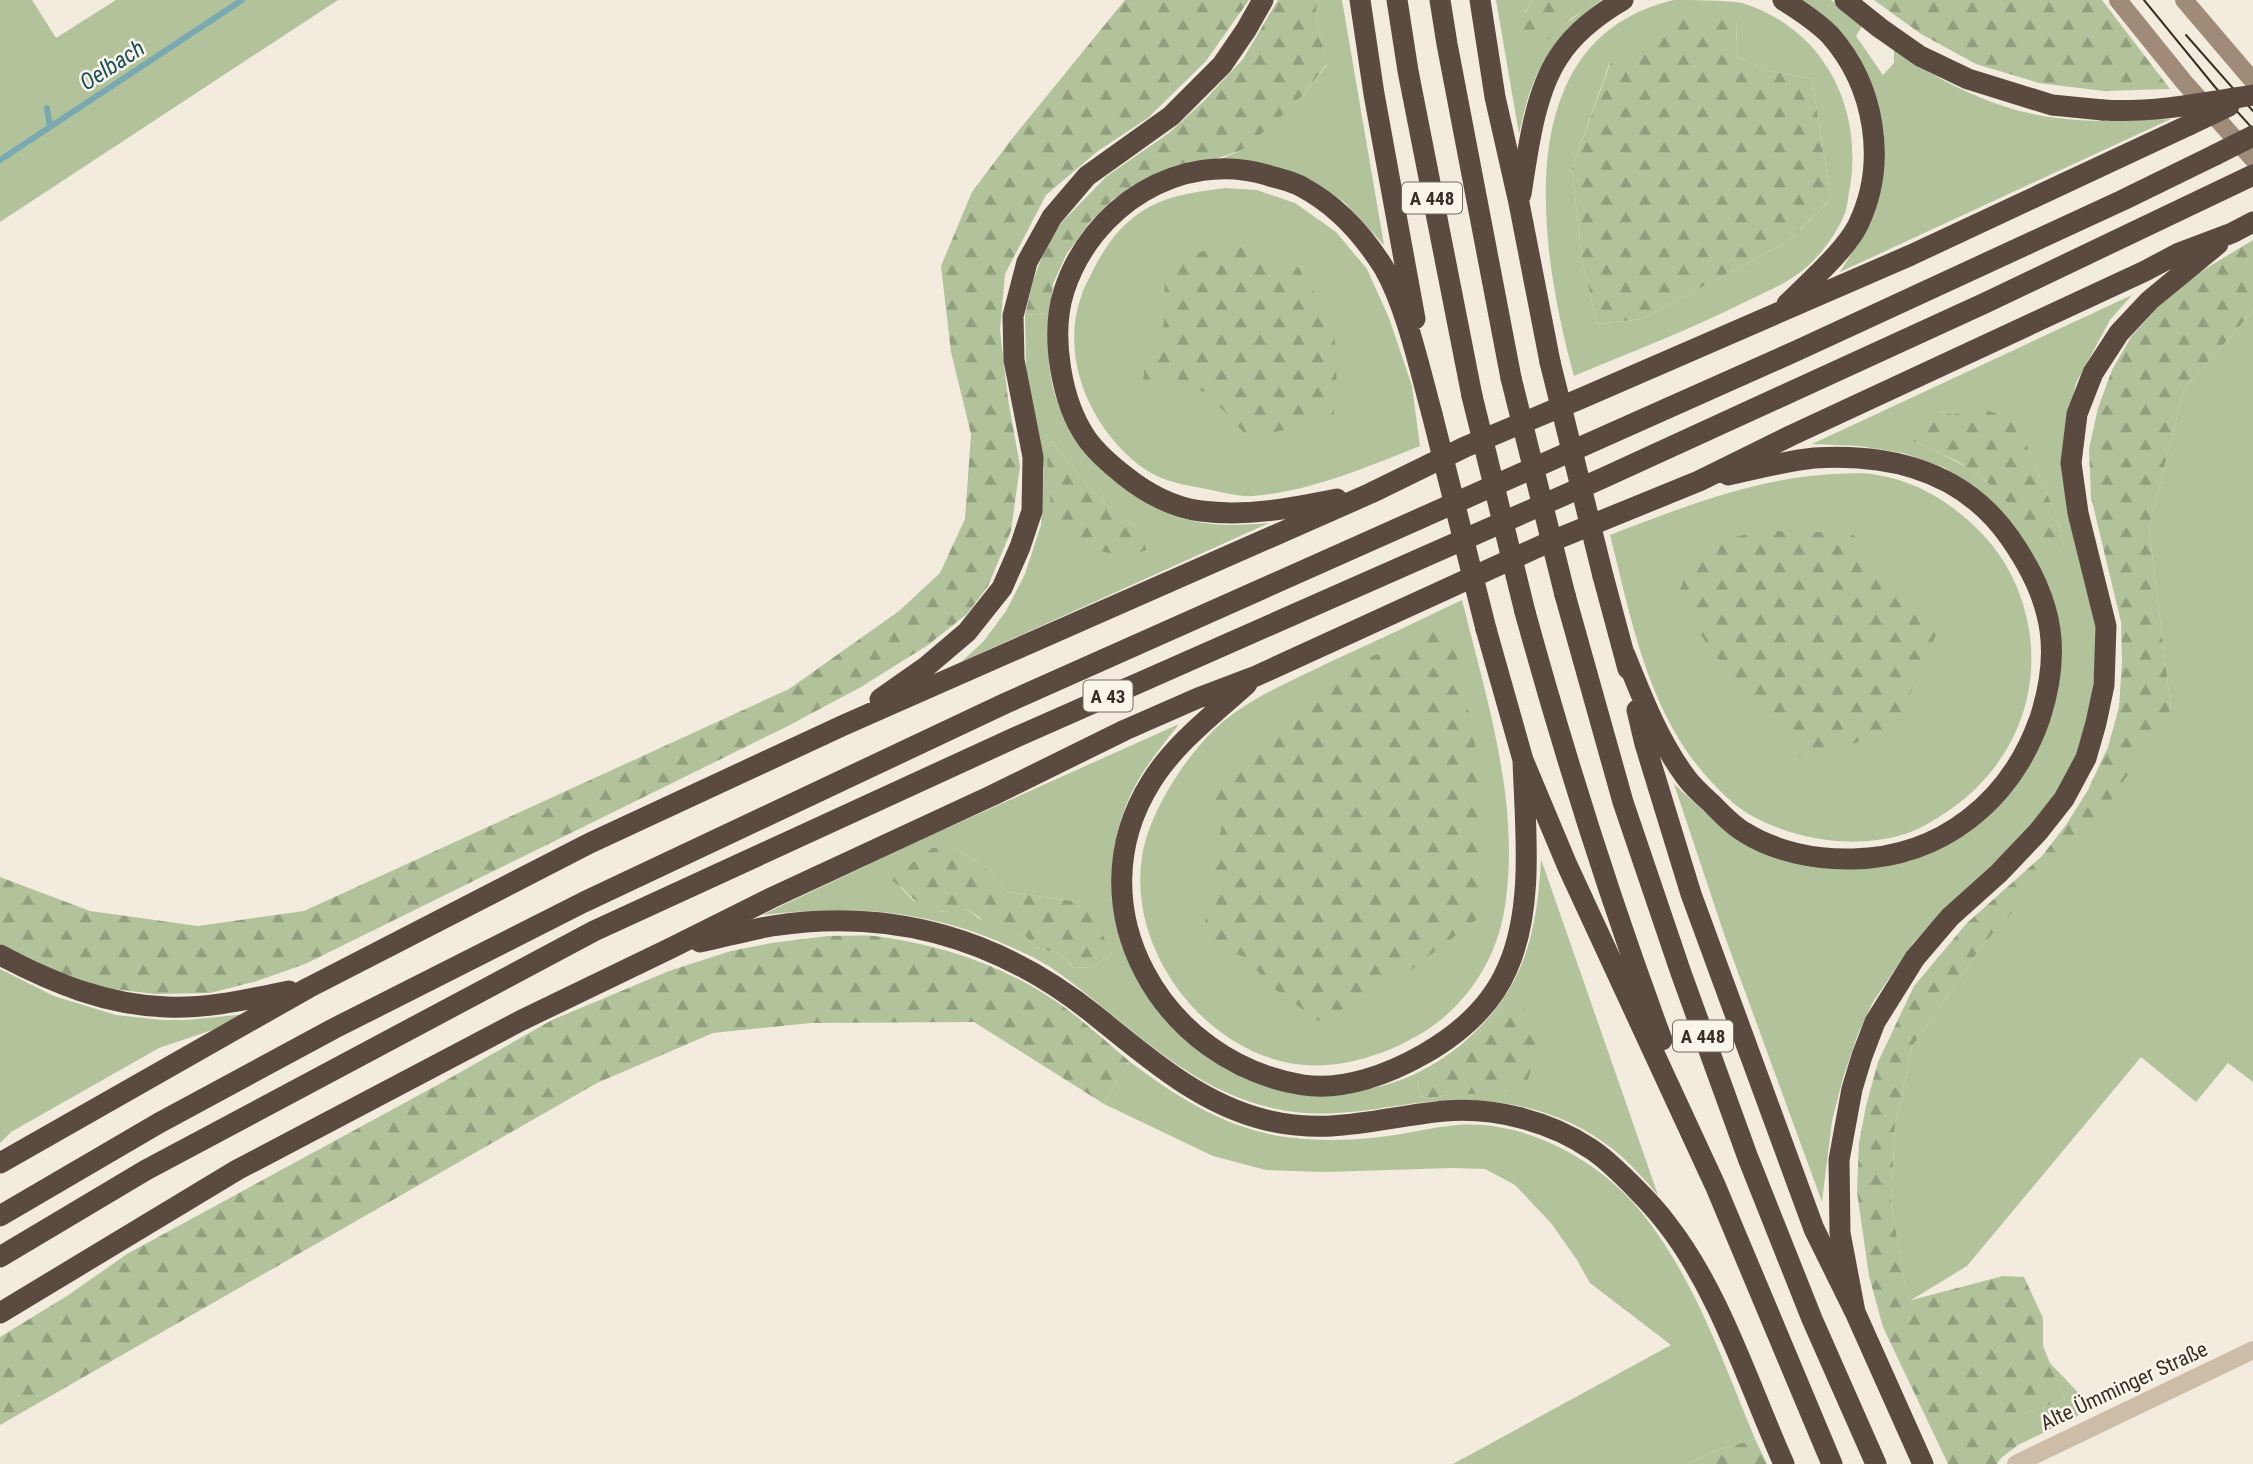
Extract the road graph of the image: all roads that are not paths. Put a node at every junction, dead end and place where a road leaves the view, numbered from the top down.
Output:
1 (1263, 0) edge
2 (1360, 0) edge
3 (1397, 0) edge
4 (1440, 0) edge
5 (1480, 0) edge
6 (1623, 0) edge
7 (1783, 0) edge
8 (1845, 0) edge
9 (2118, 0) edge
10 (2184, 0) edge
11 (2253, 81) edge
12 (2253, 95) edge
13 (2253, 136) edge
14 (2253, 159) edge
15 (2246, 179) edge
16 (1519, 203) junction
17 (2244, 227) edge
18 (1776, 315) junction
19 (1432, 414) junction
20 (1699, 481) junction
21 (1371, 493) junction
22 (1625, 655) junction
23 (1256, 676) junction
24 (844, 725) junction
25 (1523, 760) junction
26 (671, 948) junction
27 (0, 955) edge
28 (308, 988) junction
29 (0, 1163) edge
30 (1715, 1185) junction
31 (0, 1216) edge
32 (0, 1257) edge
33 (1855, 1312) junction
34 (0, 1313) edge
35 (2253, 1350) edge
36 (1784, 1464) edge
37 (1832, 1464) edge
38 (1877, 1464) edge
39 (1923, 1464) edge
40 (2016, 1464) edge

1 - 24 highway
2 - 19 highway
3 - 30 highway, A 448, bridge
4 - 38 highway, A 448, bridge
5 - 16 highway
6 - 16 highway
7 - 18 highway
8 - 12 highway, bridge
9 - 14 main road
10 - 11 main road
12 - 18 highway, bridge
13 - 31 highway, A 43, bridge
15 - 32 highway, A 43
16 - 22 highway, bridge
17 - 20 highway
17 - 33 highway
18 - 21 highway
19 - 21 highway
19 - 25 highway, bridge
20 - 22 highway
20 - 23 highway
21 - 24 highway
22 - 33 highway
23 - 25 highway
23 - 26 highway
24 - 28 highway
25 - 30 highway
26 - 34 highway
26 - 36 highway
27 - 28 highway
28 - 29 highway
30 - 37 highway, A 448
33 - 39 highway
35 - 40 street, Alte Ümminger Straße

